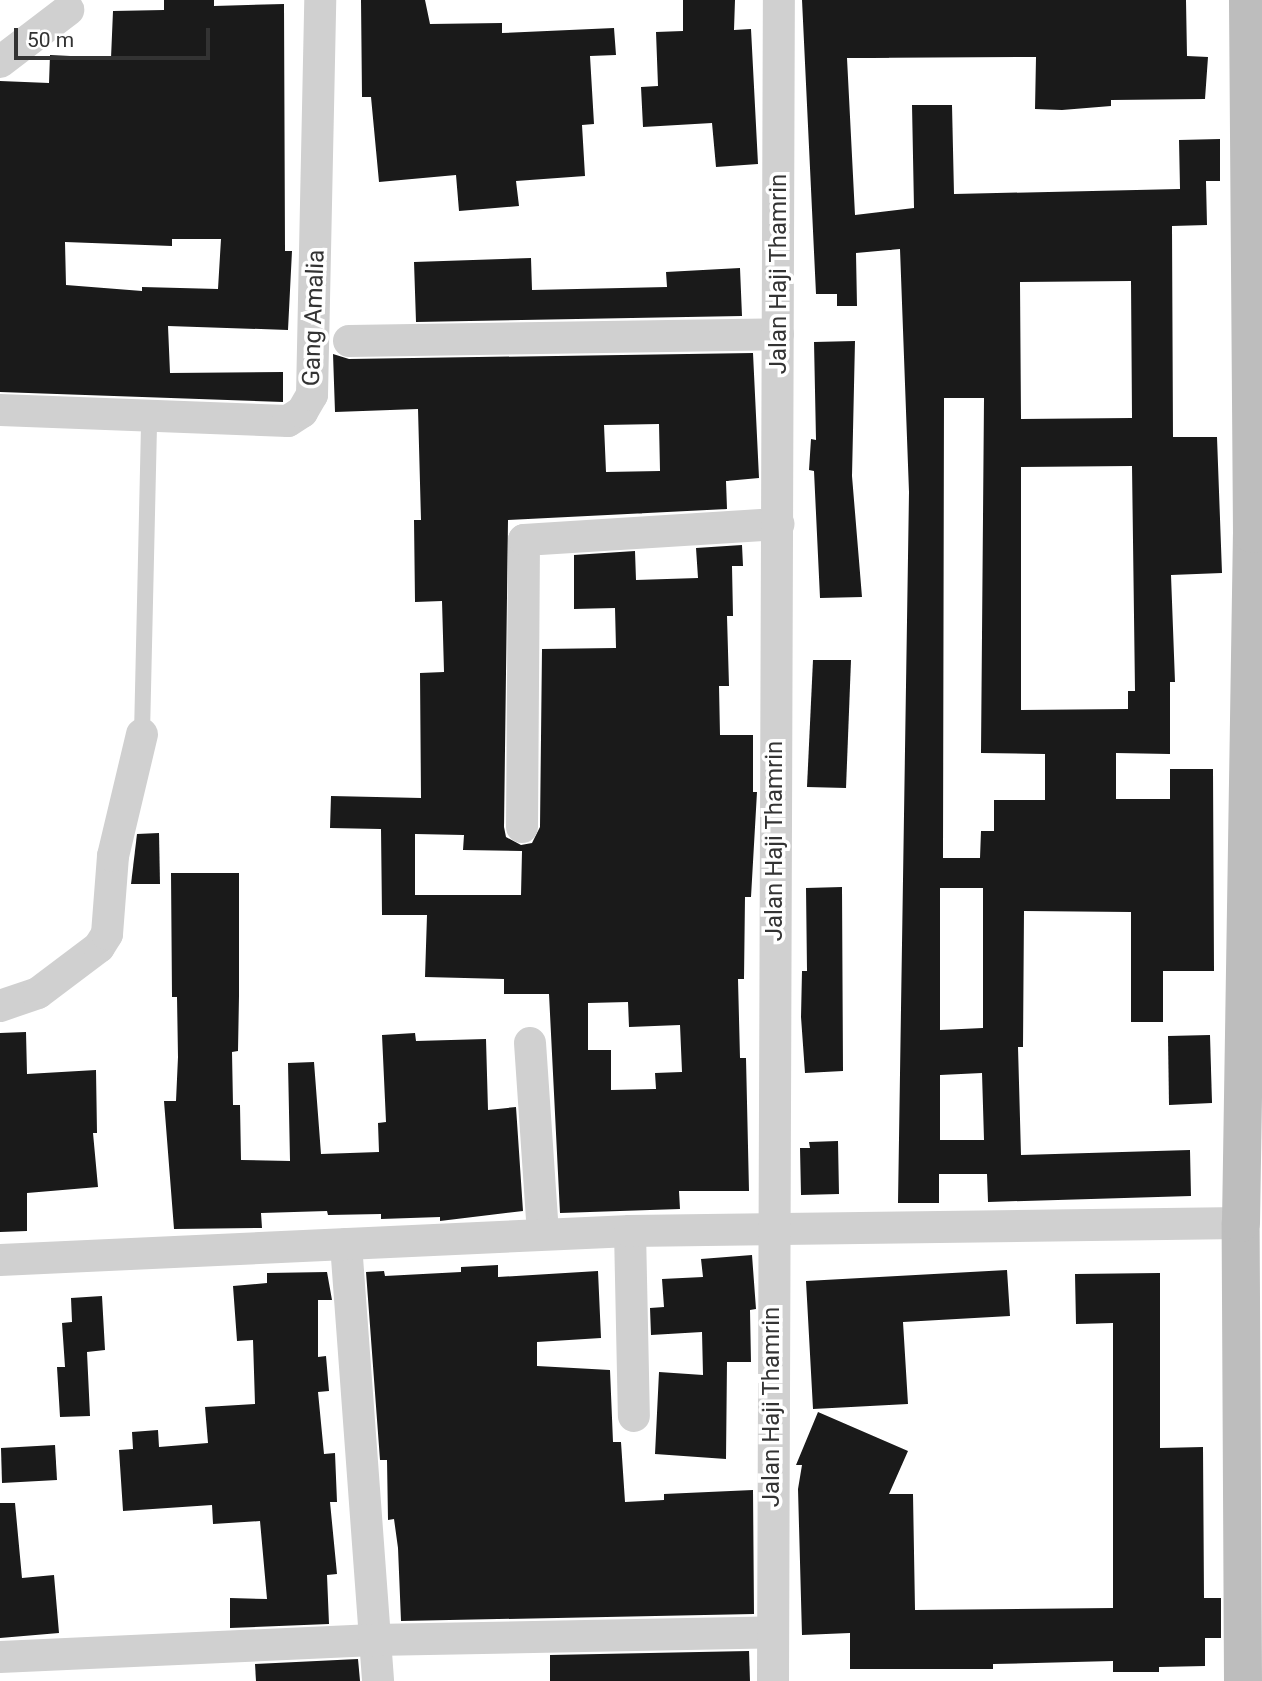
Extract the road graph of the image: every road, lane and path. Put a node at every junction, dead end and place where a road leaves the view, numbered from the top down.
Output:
1 (320, 0) edge
2 (779, 0) edge
3 (1248, 0) edge
4 (68, 10) dead end
5 (0, 62) edge
6 (1255, 95) edge
7 (778, 334) junction
8 (349, 341) dead end
9 (1256, 400) edge
10 (0, 410) edge
11 (149, 415) junction
12 (778, 524) junction
13 (1257, 534) edge
14 (142, 734) joint
15 (522, 827) dead end
16 (0, 1006) edge
17 (530, 1043) dead end
18 (1241, 1223) junction
19 (772, 1228) junction
20 (630, 1231) junction
21 (543, 1234) junction
22 (346, 1244) junction
23 (0, 1260) edge
24 (1252, 1264) edge
25 (1252, 1383) edge
26 (634, 1416) dead end
27 (773, 1632) junction
28 (374, 1640) junction
29 (0, 1657) edge
30 (378, 1681) edge
31 (773, 1681) edge
32 (1243, 1681) edge

1 - 11 street, Gang Amalia
2 - 7 street, Jalan Haji Thamrin
3 - 6 street
4 - 5 street
6 - 9 street
7 - 8 street
7 - 12 street, Jalan Haji Thamrin
9 - 13 street
10 - 11 street, Gang Amalia
11 - 14 lane
12 - 15 street
12 - 19 street, Jalan Haji Thamrin
13 - 18 street
14 - 16 street
17 - 21 street
18 - 19 street
18 - 24 street
19 - 20 street
19 - 27 street, Jalan Haji Thamrin
20 - 21 street
20 - 26 street
21 - 22 street
22 - 23 street
22 - 28 street
24 - 25 street
25 - 32 street
27 - 28 street
27 - 31 street, Jalan Haji Thamrin
28 - 29 street
28 - 30 street

